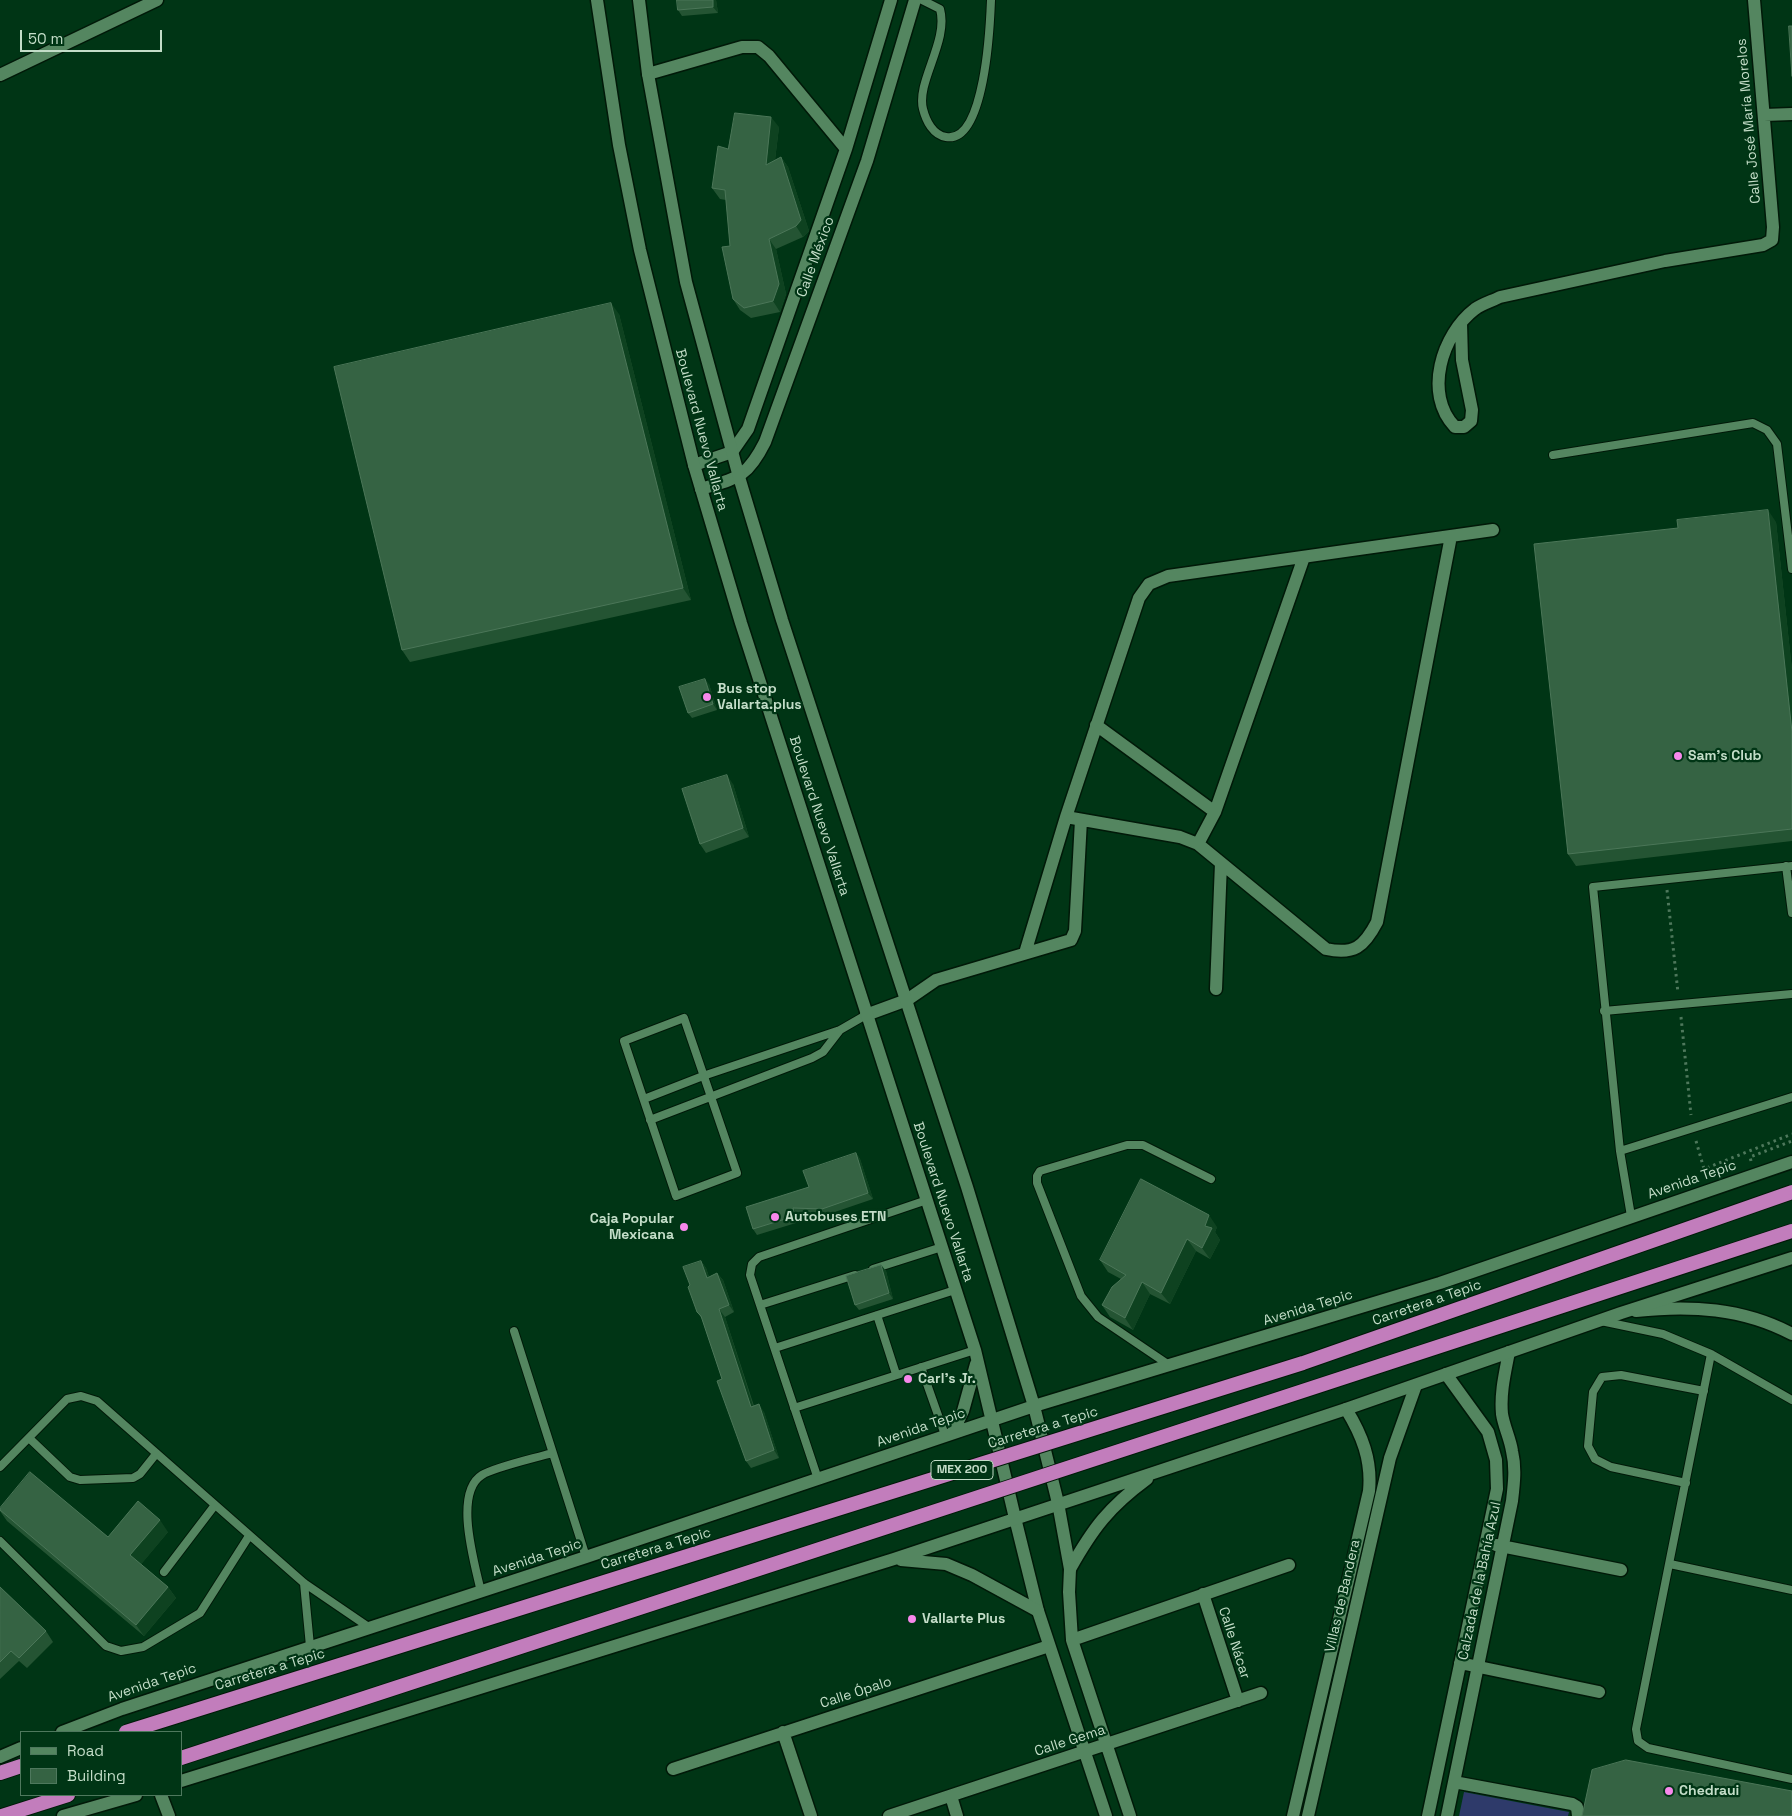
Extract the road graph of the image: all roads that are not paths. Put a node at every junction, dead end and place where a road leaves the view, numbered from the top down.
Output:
1 (157, 0) edge
2 (597, 0) edge
3 (639, 0) edge
4 (891, 0) edge
5 (915, 0) edge
6 (922, 0) edge
7 (991, 0) edge
8 (1754, 0) edge
9 (648, 74) junction
10 (0, 75) edge
11 (1792, 114) edge
12 (1764, 115) junction
13 (846, 149) junction
14 (1461, 322) junction
15 (732, 452) junction
16 (1553, 455) dead end
17 (694, 465) junction
18 (739, 477) junction
19 (701, 489) junction
20 (1493, 530) dead end
21 (1451, 536) junction
22 (1304, 557) junction
23 (1792, 569) edge
24 (1096, 725) junction
25 (1215, 812) junction
26 (1066, 818) junction
27 (1081, 820) junction
28 (1198, 844) junction
29 (1221, 862) junction
30 (1789, 866) edge
31 (1792, 913) edge
32 (1025, 953) junction
33 (1216, 989) dead end
34 (1792, 994) edge
35 (907, 1000) junction
36 (1604, 1011) junction
37 (866, 1015) junction
38 (840, 1030) junction
39 (703, 1076) junction
40 (710, 1097) junction
41 (1792, 1097) edge
42 (644, 1099) junction
43 (650, 1120) junction
44 (1620, 1151) junction
45 (1792, 1162) edge
46 (1210, 1179) dead end
47 (1792, 1192) edge
48 (927, 1200) junction
49 (1631, 1216) junction
50 (1792, 1231) edge
51 (942, 1247) junction
52 (1792, 1258) edge
53 (955, 1290) junction
54 (760, 1305) junction
55 (1621, 1313) junction
56 (877, 1314) junction
57 (1599, 1321) junction
58 (514, 1331) dead end
59 (1792, 1334) edge
60 (774, 1348) junction
61 (1509, 1352) junction
62 (1711, 1354) junction
63 (976, 1355) junction
64 (1169, 1365) junction
65 (921, 1367) junction
66 (896, 1374) junction
67 (1446, 1374) junction
68 (1416, 1385) junction
69 (1704, 1391) junction
70 (1792, 1400) edge
71 (1034, 1406) junction
72 (794, 1408) junction
73 (1346, 1409) junction
74 (992, 1420) junction
75 (1504, 1426) junction
76 (1488, 1432) junction
77 (949, 1434) junction
78 (29, 1438) junction
79 (552, 1453) junction
80 (156, 1454) junction
81 (1369, 1458) junction
82 (1390, 1458) junction
83 (0, 1467) edge
84 (1154, 1473) junction
85 (818, 1479) junction
86 (1686, 1484) junction
87 (1058, 1503) junction
88 (215, 1505) junction
89 (1015, 1518) junction
90 (249, 1536) junction
91 (0, 1541) edge
92 (1486, 1543) junction
93 (1504, 1547) junction
94 (586, 1557) junction
95 (894, 1559) junction
96 (1670, 1564) junction
97 (1289, 1565) dead end
98 (1070, 1569) junction
99 (1621, 1570) dead end
100 (164, 1572) dead end
101 (304, 1583) junction
102 (1792, 1590) edge
103 (481, 1592) junction
104 (1203, 1594) junction
105 (1038, 1611) junction
106 (370, 1628) junction
107 (1072, 1640) junction
108 (310, 1646) junction
109 (1049, 1646) junction
110 (1460, 1663) junction
111 (1478, 1667) junction
112 (1599, 1692) dead end
113 (1261, 1693) dead end
114 (1238, 1701) junction
115 (65, 1731) edge
116 (129, 1731) edge
117 (783, 1732) junction
118 (1106, 1746) junction
119 (20, 1748) edge
120 (1084, 1752) junction
121 (0, 1757) edge
122 (182, 1758) edge
123 (20, 1766) edge
124 (673, 1770) dead end
125 (0, 1773) edge
126 (1792, 1779) edge
127 (182, 1781) edge
128 (1454, 1782) junction
129 (65, 1796) edge
130 (133, 1796) edge
131 (161, 1796) edge
132 (951, 1796) junction
133 (1294, 1812) edge
134 (1309, 1814) edge
135 (2, 1816) edge
136 (63, 1816) edge
137 (169, 1816) edge
138 (811, 1816) edge
139 (889, 1816) edge
140 (958, 1816) edge
141 (1106, 1816) edge
142 (1130, 1816) edge
143 (1428, 1816) edge
144 (1447, 1816) edge
145 (1578, 1816) edge

1 - 10 street
2 - 17 street, Boulevard Nuevo Vallarta
3 - 9 street, Boulevard Nuevo Vallarta
4 - 13 street, Calle México
5 - 18 street, Calle México
6 - 7 lane
8 - 12 street, Calle José María Morelos
9 - 13 street
9 - 15 street, Boulevard Nuevo Vallarta
11 - 12 street
12 - 14 street, Calle José María Morelos
13 - 15 street, Calle México
14 - 14 street
15 - 17 street
15 - 18 street, Boulevard Nuevo Vallarta
16 - 23 lane
17 - 19 street, Boulevard Nuevo Vallarta
18 - 19 street, Calle México
18 - 35 street, Boulevard Nuevo Vallarta
19 - 37 street, Boulevard Nuevo Vallarta
20 - 21 street
21 - 22 street
21 - 29 street
22 - 24 street
22 - 25 street
24 - 25 street
24 - 26 street
25 - 28 street
26 - 27 street
26 - 32 street
27 - 28 street
27 - 32 street
28 - 29 street
29 - 33 street
30 - 31 lane
30 - 36 lane
32 - 35 street
34 - 36 lane
35 - 37 street
35 - 71 street, Boulevard Nuevo Vallarta
36 - 44 lane
37 - 38 lane
37 - 48 street, Boulevard Nuevo Vallarta
38 - 39 lane
38 - 40 lane
39 - 40 lane
39 - 42 lane
39 - 42 lane
40 - 43 lane
40 - 43 lane
41 - 44 lane
42 - 43 lane
44 - 49 lane
45 - 49 street, Avenida Tepic
46 - 64 lane
47 - 116 highway, Carretera a Tepic / MEX 200, bridge
48 - 51 street, Boulevard Nuevo Vallarta
48 - 54 lane
49 - 64 street, Avenida Tepic
50 - 122 highway, MEX 200, bridge
51 - 53 street, Boulevard Nuevo Vallarta
51 - 54 lane
52 - 55 street
53 - 56 lane
53 - 63 street, Boulevard Nuevo Vallarta
54 - 60 lane
55 - 57 street
55 - 59 street
56 - 60 lane
56 - 66 lane
57 - 61 street
57 - 62 lane
58 - 79 lane
60 - 72 lane
61 - 67 street
61 - 75 street, Calzada de la Bahía Azul
62 - 69 lane
62 - 70 lane
63 - 65 lane
63 - 74 street, Boulevard Nuevo Vallarta
63 - 77 street
64 - 71 street, Avenida Tepic
65 - 66 lane
65 - 77 lane
66 - 72 lane
67 - 68 street
67 - 76 street, Calzada de la Bahía Azul
68 - 73 street
68 - 82 street, Villas de Bandera
69 - 86 lane
69 - 86 lane
71 - 74 street, Avenida Tepic
71 - 87 street, Boulevard Nuevo Vallarta
72 - 85 lane
73 - 81 street, Villas de Bandera
73 - 84 street
74 - 77 street, Avenida Tepic
74 - 89 street, Boulevard Nuevo Vallarta
75 - 76 street
75 - 93 street, Calzada de la Bahía Azul
76 - 92 street, Calzada de la Bahía Azul
77 - 85 street, Avenida Tepic
78 - 80 lane
78 - 80 lane
78 - 83 lane
79 - 94 lane
79 - 103 lane
80 - 88 lane
81 - 82 street
81 - 133 street, Villas de Bandera
82 - 134 street, Villas de Bandera
84 - 87 street
84 - 98 street
85 - 94 street, Avenida Tepic
86 - 96 lane
87 - 89 street
87 - 98 street, Boulevard Nuevo Vallarta
88 - 90 lane
88 - 100 lane
89 - 95 street
89 - 105 street, Boulevard Nuevo Vallarta
90 - 91 lane
90 - 101 lane
92 - 93 street
92 - 110 street, Calzada de la Bahía Azul
93 - 99 street
93 - 111 street, Calzada de la Bahía Azul
94 - 103 street, Avenida Tepic
95 - 105 street
95 - 127 street
96 - 102 lane
96 - 126 lane
97 - 104 street
98 - 107 street, Boulevard Nuevo Vallarta
101 - 106 lane
101 - 108 lane
103 - 106 street, Avenida Tepic
104 - 107 street
104 - 114 street, Calle Nácar
105 - 109 street, Boulevard Nuevo Vallarta
106 - 108 street, Avenida Tepic
107 - 118 street, Boulevard Nuevo Vallarta
108 - 115 street, Avenida Tepic
109 - 117 street, Calle Ópalo
109 - 120 street, Boulevard Nuevo Vallarta
110 - 111 street
110 - 143 street, Calzada de la Bahía Azul
111 - 112 street
111 - 128 street, Calzada de la Bahía Azul
113 - 114 street, Calle Gema
114 - 118 street, Calle Gema
117 - 124 street, Calle Ópalo
117 - 138 street
118 - 120 street, Calle Gema
118 - 142 street, Boulevard Nuevo Vallarta
119 - 121 street
120 - 132 street, Calle Gema
120 - 141 street, Boulevard Nuevo Vallarta
123 - 125 highway
128 - 144 street, Calzada de la Bahía Azul
128 - 145 street
129 - 135 highway
130 - 136 street
131 - 137 street
132 - 139 street, Calle Gema
132 - 140 street
133 - 134 street

